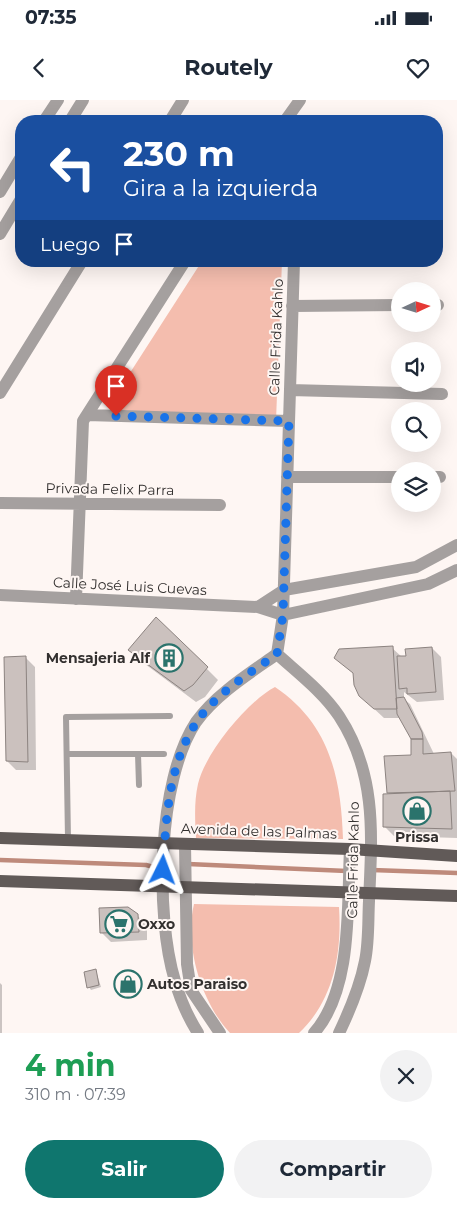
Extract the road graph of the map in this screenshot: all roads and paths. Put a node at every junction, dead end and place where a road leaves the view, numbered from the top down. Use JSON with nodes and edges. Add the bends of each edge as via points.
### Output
{"nodes":[{"id":1,"x":58,"y":100,"type":"edge"},
{"id":2,"x":83,"y":100,"type":"edge"},
{"id":3,"x":183,"y":100,"type":"edge"},
{"id":4,"x":48,"y":115,"type":"edge"},
{"id":5,"x":74,"y":115,"type":"edge"},
{"id":6,"x":174,"y":115,"type":"edge"},
{"id":7,"x":15,"y":167,"type":"edge"},
{"id":8,"x":0,"y":192,"type":"edge"},
{"id":9,"x":15,"y":209,"type":"edge"},
{"id":10,"x":0,"y":234,"type":"edge"},
{"id":11,"x":78,"y":267,"type":"edge"},
{"id":12,"x":181,"y":267,"type":"edge"},
{"id":13,"x":294,"y":267,"type":"edge"},
{"id":14,"x":391,"y":305,"type":"edge"},
{"id":15,"x":292,"y":306,"type":"junction"},
{"id":16,"x":290,"y":390,"type":"junction"},
{"id":17,"x":0,"y":393,"type":"edge"},
{"id":18,"x":442,"y":394,"type":"dead end"},
{"id":19,"x":87,"y":415,"type":"junction"},
{"id":20,"x":289,"y":421,"type":"junction"},
{"id":21,"x":287,"y":477,"type":"junction"},
{"id":22,"x":391,"y":478,"type":"edge"},
{"id":23,"x":0,"y":503,"type":"edge"},
{"id":24,"x":78,"y":503,"type":"junction"},
{"id":25,"x":220,"y":505,"type":"dead end"},
{"id":26,"x":457,"y":545,"type":"edge"},
{"id":27,"x":457,"y":570,"type":"edge"},
{"id":28,"x":284,"y":590,"type":"junction"},
{"id":29,"x":0,"y":595,"type":"edge"},
{"id":30,"x":76,"y":598,"type":"junction"},
{"id":31,"x":258,"y":606,"type":"junction"},
{"id":32,"x":283,"y":615,"type":"junction"},
{"id":33,"x":277,"y":654,"type":"junction"},
{"id":34,"x":170,"y":716,"type":"dead end"},
{"id":35,"x":67,"y":754,"type":"junction"},
{"id":36,"x":138,"y":754,"type":"junction"},
{"id":37,"x":164,"y":754,"type":"dead end"},
{"id":38,"x":139,"y":786,"type":"dead end"},
{"id":39,"x":0,"y":838,"type":"edge"},
{"id":40,"x":68,"y":839,"type":"junction"},
{"id":41,"x":164,"y":844,"type":"junction"},
{"id":42,"x":185,"y":844,"type":"junction"},
{"id":43,"x":350,"y":849,"type":"junction"},
{"id":44,"x":371,"y":851,"type":"junction"},
{"id":45,"x":457,"y":856,"type":"edge"},
{"id":46,"x":0,"y":881,"type":"edge"},
{"id":47,"x":162,"y":886,"type":"junction"},
{"id":48,"x":184,"y":886,"type":"junction"},
{"id":49,"x":348,"y":892,"type":"junction"},
{"id":50,"x":369,"y":893,"type":"junction"},
{"id":51,"x":457,"y":896,"type":"edge"},
{"id":52,"x":198,"y":1033,"type":"edge"},
{"id":53,"x":220,"y":1033,"type":"edge"},
{"id":54,"x":314,"y":1033,"type":"edge"},
{"id":55,"x":340,"y":1033,"type":"edge"}],
"edges":[{"from":1,"to":4,"type":"street"},
{"from":2,"to":5,"type":"street"},
{"from":3,"to":6,"type":"street"},
{"from":7,"to":8,"type":"street"},
{"from":9,"to":10,"type":"street"},
{"from":11,"to":17,"type":"street"},
{"from":12,"to":19,"type":"street"},
{"from":13,"to":15,"type":"street","name":"Calle Frida Kahlo"},
{"from":14,"to":15,"type":"street"},
{"from":15,"to":16,"type":"street","name":"Calle Frida Kahlo"},
{"from":16,"to":18,"type":"street"},
{"from":16,"to":20,"type":"street","name":"Calle Frida Kahlo"},
{"from":19,"to":20,"type":"street"},
{"from":19,"to":24,"type":"street","via":[[83,421]]},
{"from":20,"to":21,"type":"street","name":"Calle Frida Kahlo"},
{"from":21,"to":22,"type":"street"},
{"from":21,"to":28,"type":"street","name":"Calle Frida Kahlo"},
{"from":23,"to":24,"type":"street","name":"Privada Felix Parra"},
{"from":24,"to":25,"type":"street","name":"Privada Felix Parra"},
{"from":24,"to":30,"type":"street"},
{"from":26,"to":28,"type":"street","via":[[416,567]]},
{"from":27,"to":32,"type":"street","via":[[428,584]]},
{"from":28,"to":31,"type":"street"},
{"from":28,"to":32,"type":"street","name":"Calle Frida Kahlo"},
{"from":29,"to":30,"type":"street","name":"Calle José Luis Cuevas"},
{"from":30,"to":31,"type":"street","name":"Calle José Luis Cuevas"},
{"from":31,"to":32,"type":"street","name":"Calle José Luis Cuevas"},
{"from":32,"to":33,"type":"street","name":"Calle Frida Kahlo"},
{"from":33,"to":41,"type":"street","via":[[233,687],[197,722],[171,781]]},
{"from":33,"to":44,"type":"street","name":"Calle Frida Kahlo","via":[[324,696],[354,745],[369,792]]},
{"from":34,"to":35,"type":"lane","via":[[66,717]]},
{"from":35,"to":36,"type":"lane"},
{"from":35,"to":40,"type":"lane"},
{"from":36,"to":37,"type":"lane"},
{"from":36,"to":38,"type":"lane"},
{"from":39,"to":40,"type":"main road","name":"Avenida de las Palmas"},
{"from":40,"to":41,"type":"main road","name":"Avenida de las Palmas"},
{"from":41,"to":42,"type":"main road","name":"Avenida de las Palmas"},
{"from":41,"to":47,"type":"street"},
{"from":42,"to":43,"type":"main road","name":"Avenida de las Palmas"},
{"from":42,"to":48,"type":"street"},
{"from":43,"to":44,"type":"main road","name":"Avenida de las Palmas"},
{"from":43,"to":49,"type":"street","name":"Calle Frida Kahlo"},
{"from":44,"to":45,"type":"main road","name":"Avenida de las Palmas"},
{"from":44,"to":50,"type":"street","name":"Calle Frida Kahlo"},
{"from":46,"to":47,"type":"main road"},
{"from":47,"to":48,"type":"main road"},
{"from":47,"to":52,"type":"street","via":[[175,981]]},
{"from":48,"to":49,"type":"main road"},
{"from":48,"to":53,"type":"street","via":[[187,964],[192,990]]},
{"from":49,"to":50,"type":"main road"},
{"from":49,"to":54,"type":"street","name":"Calle Frida Kahlo","via":[[344,964],[331,1002]]},
{"from":50,"to":51,"type":"main road"},
{"from":50,"to":55,"type":"street","name":"Calle Frida Kahlo","via":[[366,960],[357,995]]}]}
